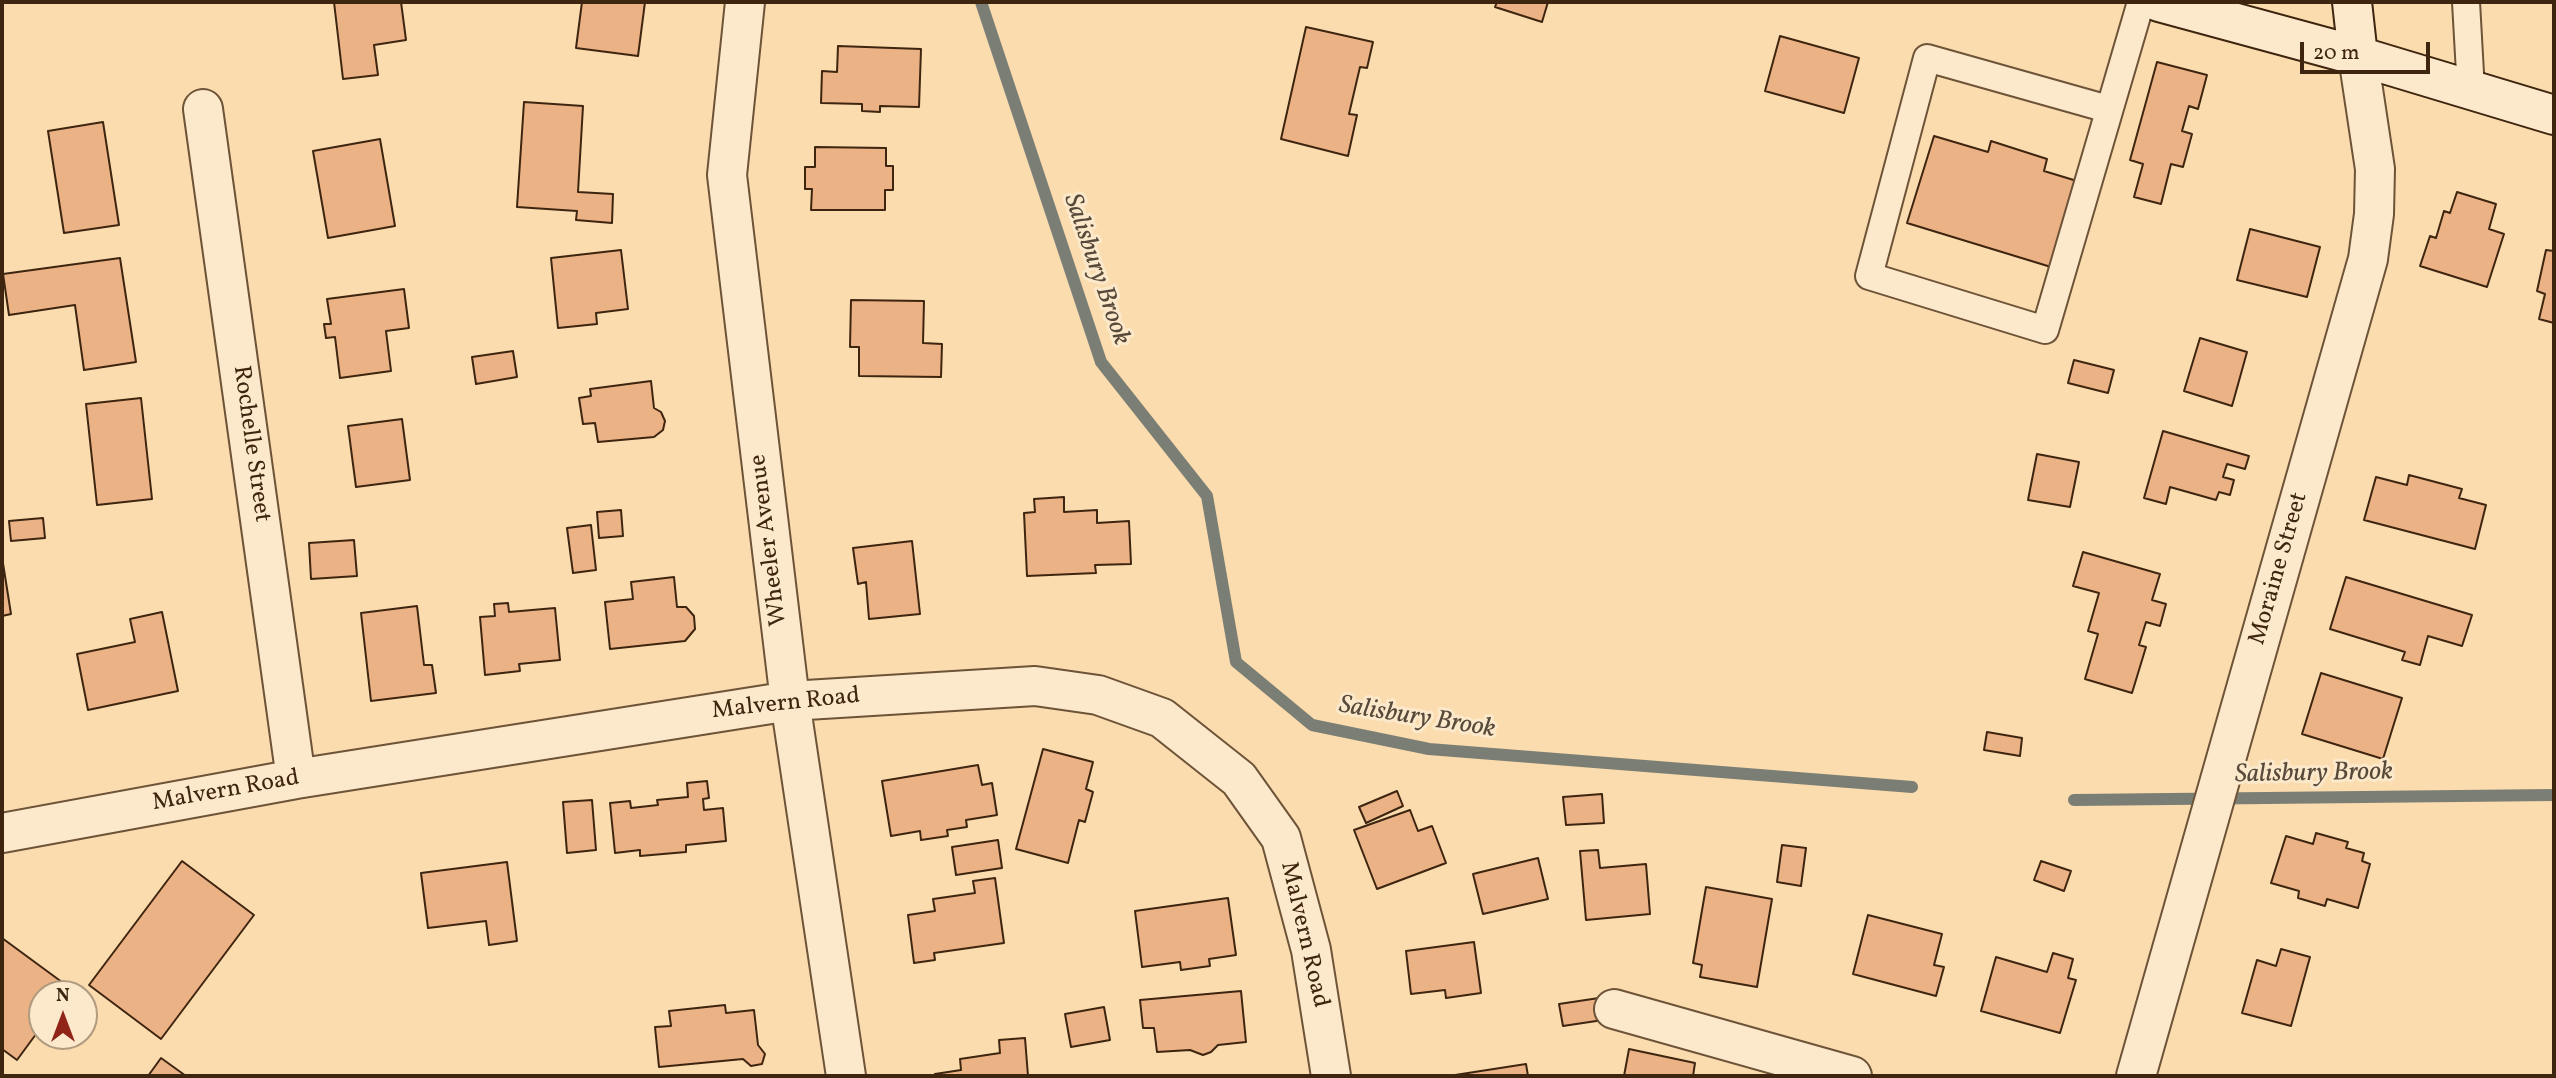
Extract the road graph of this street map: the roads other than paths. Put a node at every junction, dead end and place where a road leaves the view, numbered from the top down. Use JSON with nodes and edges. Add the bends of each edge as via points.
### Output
{"nodes":[{"id":1,"x":745,"y":2,"type":"edge"},
{"id":2,"x":2141,"y":2,"type":"edge"},
{"id":3,"x":2159,"y":2,"type":"edge"},
{"id":4,"x":2351,"y":2,"type":"edge"},
{"id":5,"x":2466,"y":2,"type":"edge"},
{"id":6,"x":2358,"y":56,"type":"junction"},
{"id":7,"x":2471,"y":90,"type":"junction"},
{"id":8,"x":203,"y":109,"type":"dead end"},
{"id":9,"x":2108,"y":109,"type":"junction"},
{"id":10,"x":2554,"y":115,"type":"edge"},
{"id":11,"x":790,"y":701,"type":"junction"},
{"id":12,"x":296,"y":779,"type":"junction"},
{"id":13,"x":2,"y":834,"type":"edge"},
{"id":14,"x":1614,"y":1009,"type":"dead end"},
{"id":15,"x":846,"y":1076,"type":"edge"},
{"id":16,"x":1331,"y":1076,"type":"edge"},
{"id":17,"x":1852,"y":1076,"type":"edge"},
{"id":18,"x":2136,"y":1076,"type":"edge"}],
"edges":[{"from":1,"to":11,"type":"street","name":"Wheeler Avenue","via":[[727,174]]},
{"from":2,"to":9,"type":"lane"},
{"from":3,"to":6,"type":"street"},
{"from":4,"to":6,"type":"street","name":"Moraine Street"},
{"from":5,"to":7,"type":"lane"},
{"from":6,"to":7,"type":"street"},
{"from":6,"to":18,"type":"street","name":"Moraine Street","via":[[2375,169],[2368,259]]},
{"from":7,"to":10,"type":"street"},
{"from":8,"to":12,"type":"street","name":"Rochelle Street"},
{"from":9,"to":9,"type":"lane","via":[[2045,330],[1869,276],[1927,58]]},
{"from":11,"to":12,"type":"street","name":"Malvern Road"},
{"from":11,"to":15,"type":"street","name":"Wheeler Avenue"},
{"from":11,"to":16,"type":"street","name":"Malvern Road","via":[[1035,686],[1098,695],[1162,718],[1239,779],[1281,838],[1311,950]]},
{"from":12,"to":13,"type":"street","name":"Malvern Road"},
{"from":14,"to":17,"type":"street"}]}
